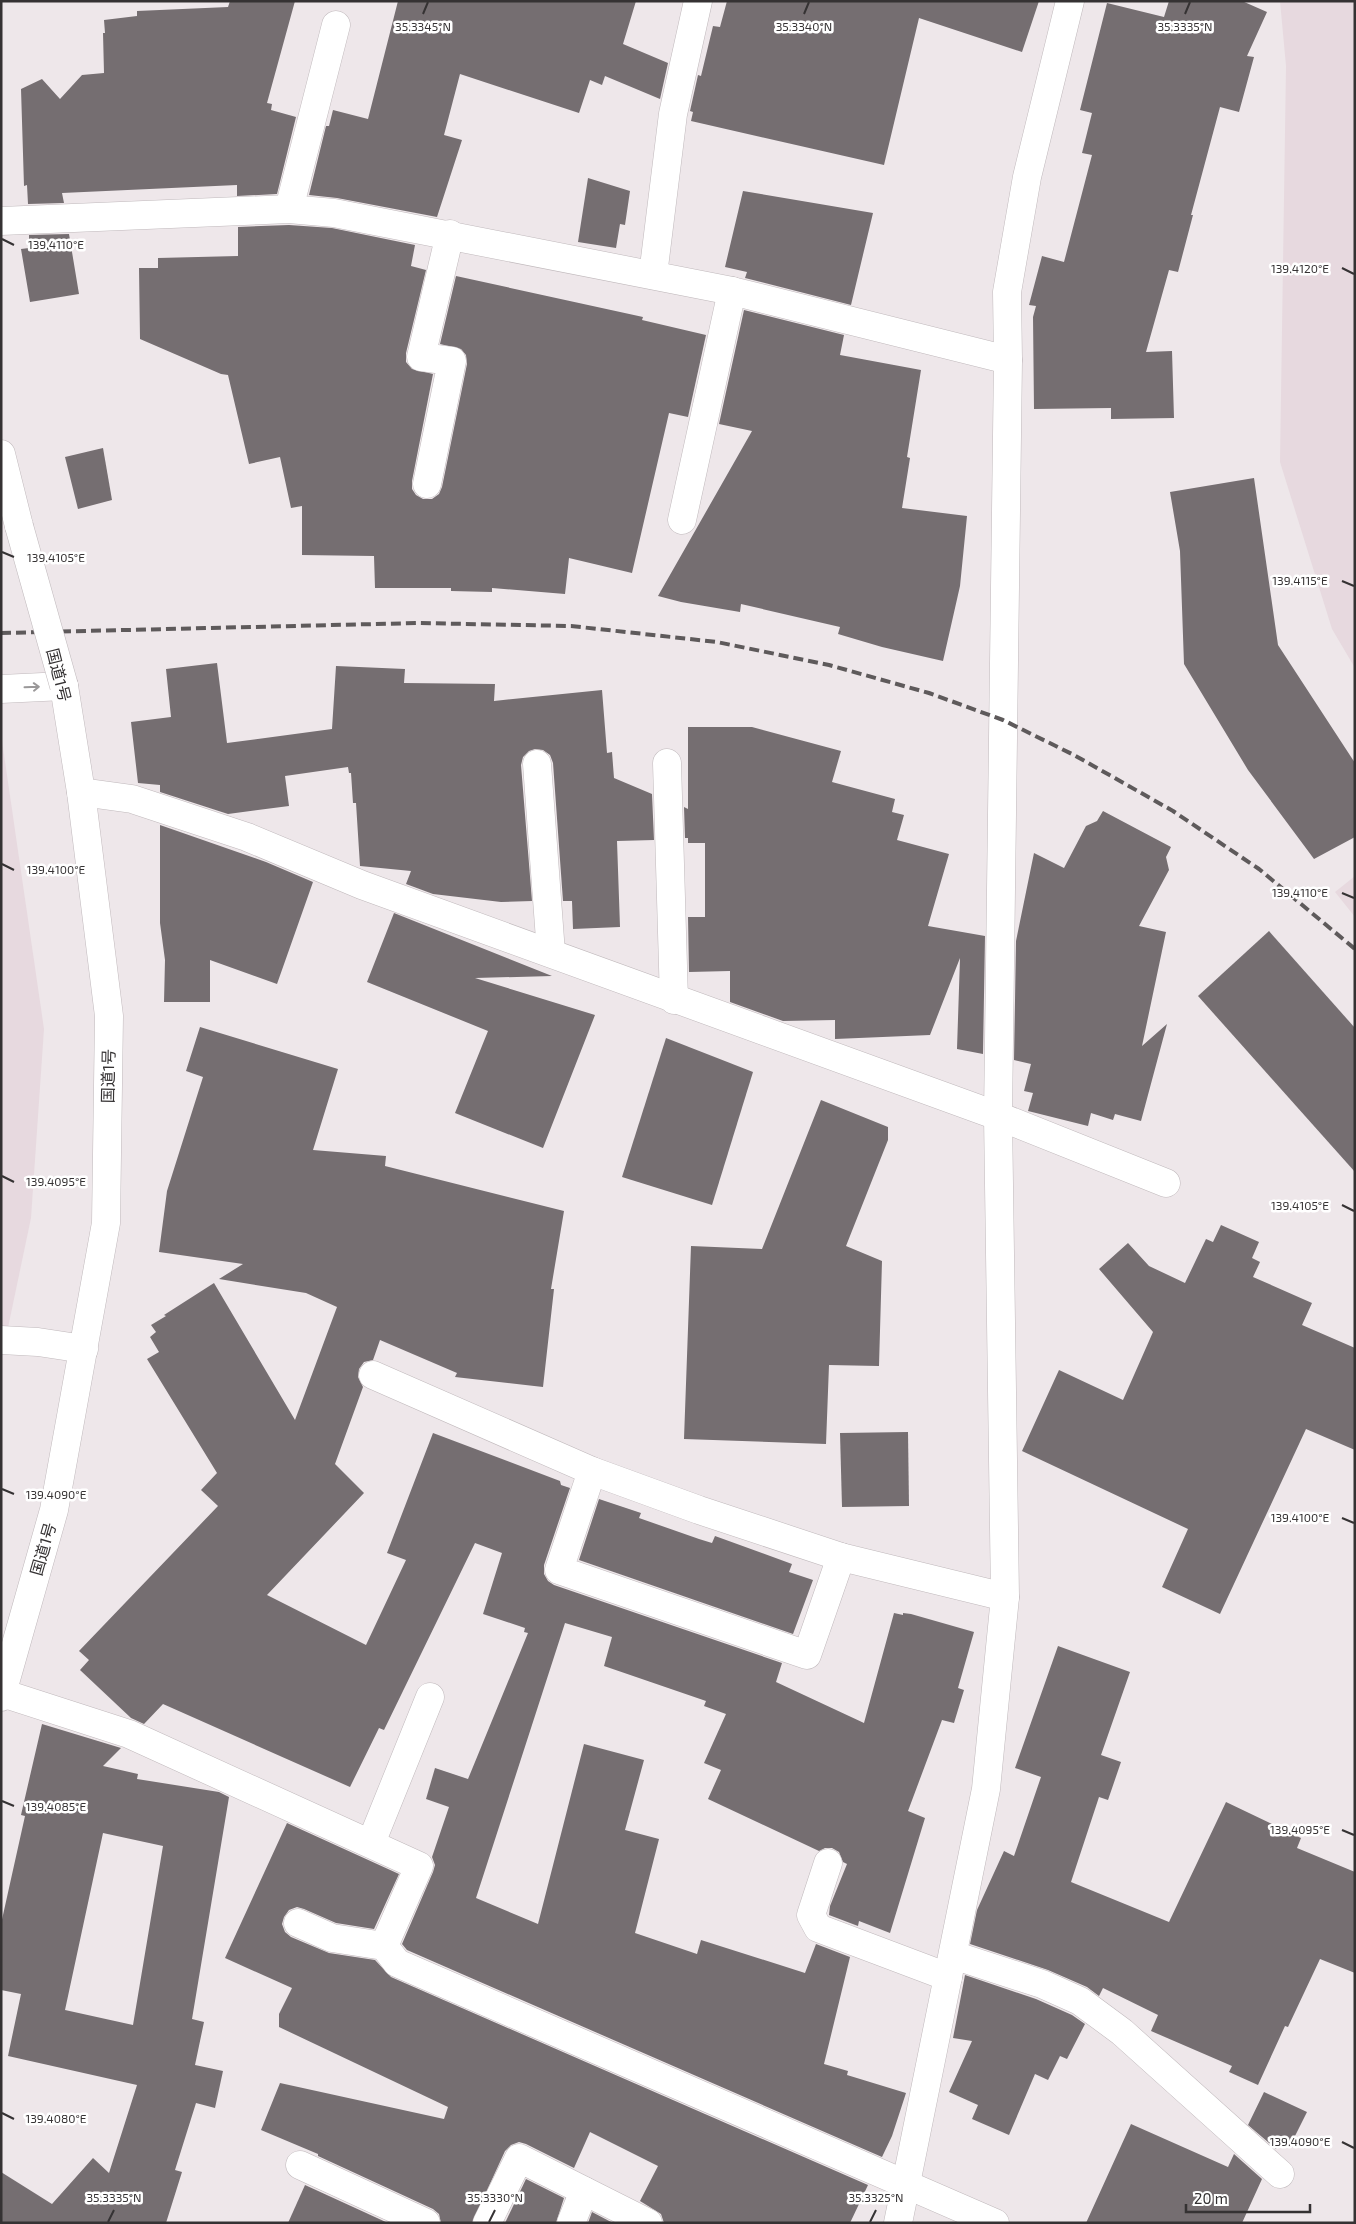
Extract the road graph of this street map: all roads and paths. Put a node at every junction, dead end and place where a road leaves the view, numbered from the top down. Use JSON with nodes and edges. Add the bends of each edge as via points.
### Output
{"nodes":[{"id":1,"x":698,"y":1,"type":"edge"},
{"id":2,"x":1070,"y":1,"type":"edge"},
{"id":3,"x":336,"y":25,"type":"dead end"},
{"id":4,"x":289,"y":210,"type":"junction"},
{"id":5,"x":1,"y":221,"type":"edge"},
{"id":6,"x":450,"y":234,"type":"junction"},
{"id":7,"x":653,"y":274,"type":"junction"},
{"id":8,"x":732,"y":291,"type":"junction"},
{"id":9,"x":1008,"y":360,"type":"junction"},
{"id":10,"x":3,"y":465,"type":"edge"},
{"id":11,"x":427,"y":484,"type":"dead end"},
{"id":12,"x":682,"y":520,"type":"dead end"},
{"id":13,"x":64,"y":686,"type":"junction"},
{"id":14,"x":1,"y":689,"type":"edge"},
{"id":15,"x":667,"y":763,"type":"dead end"},
{"id":16,"x":537,"y":764,"type":"dead end"},
{"id":17,"x":81,"y":792,"type":"junction"},
{"id":18,"x":552,"y":953,"type":"junction"},
{"id":19,"x":674,"y":1000,"type":"junction"},
{"id":20,"x":998,"y":1116,"type":"junction"},
{"id":21,"x":1166,"y":1183,"type":"dead end"},
{"id":22,"x":1,"y":1340,"type":"edge"},
{"id":23,"x":84,"y":1349,"type":"junction"},
{"id":24,"x":373,"y":1375,"type":"dead end"},
{"id":25,"x":592,"y":1471,"type":"junction"},
{"id":26,"x":841,"y":1557,"type":"junction"},
{"id":27,"x":1005,"y":1597,"type":"junction"},
{"id":28,"x":2,"y":1695,"type":"edge"},
{"id":29,"x":430,"y":1697,"type":"dead end"},
{"id":30,"x":371,"y":1843,"type":"junction"},
{"id":31,"x":828,"y":1863,"type":"dead end"},
{"id":32,"x":298,"y":1923,"type":"dead end"},
{"id":33,"x":384,"y":1946,"type":"junction"},
{"id":34,"x":950,"y":1966,"type":"junction"},
{"id":35,"x":300,"y":2165,"type":"dead end"},
{"id":36,"x":1280,"y":2174,"type":"dead end"},
{"id":37,"x":906,"y":2183,"type":"junction"},
{"id":38,"x":584,"y":2191,"type":"junction"},
{"id":39,"x":426,"y":2223,"type":"edge"},
{"id":40,"x":487,"y":2223,"type":"edge"},
{"id":41,"x":571,"y":2223,"type":"edge"},
{"id":42,"x":648,"y":2223,"type":"edge"},
{"id":43,"x":898,"y":2223,"type":"edge"},
{"id":44,"x":995,"y":2223,"type":"edge"}],
"edges":[{"from":1,"to":7,"type":"main road","via":[[673,114]]},
{"from":2,"to":9,"type":"main road","via":[[1027,177],[1008,292]]},
{"from":3,"to":4,"type":"main road"},
{"from":4,"to":5,"type":"main road"},
{"from":4,"to":6,"type":"main road","via":[[334,213]]},
{"from":6,"to":7,"type":"main road"},
{"from":6,"to":11,"type":"main road","via":[[421,357],[452,361]]},
{"from":7,"to":8,"type":"main road"},
{"from":8,"to":9,"type":"main road"},
{"from":8,"to":12,"type":"main road"},
{"from":9,"to":20,"type":"main road"},
{"from":10,"to":13,"type":"main road","name":"国道1号","bridge":true},
{"from":14,"to":13,"type":"main road","one_way":true},
{"from":13,"to":17,"type":"main road","name":"国道1号"},
{"from":15,"to":19,"type":"main road"},
{"from":16,"to":18,"type":"main road"},
{"from":17,"to":18,"type":"main road","via":[[132,799],[247,837],[362,885]]},
{"from":17,"to":23,"type":"main road","name":"国道1号","via":[[109,1016],[106,1223]]},
{"from":18,"to":19,"type":"main road"},
{"from":19,"to":20,"type":"main road"},
{"from":20,"to":21,"type":"main road"},
{"from":20,"to":27,"type":"main road"},
{"from":22,"to":23,"type":"main road"},
{"from":23,"to":28,"type":"main road","name":"国道1号","via":[[54,1510]]},
{"from":24,"to":25,"type":"main road"},
{"from":25,"to":26,"type":"main road"},
{"from":25,"to":26,"type":"main road","via":[[559,1570],[807,1655]]},
{"from":26,"to":27,"type":"main road"},
{"from":27,"to":34,"type":"main road","via":[[986,1789]]},
{"from":28,"to":30,"type":"main road","via":[[129,1734]]},
{"from":29,"to":30,"type":"main road"},
{"from":30,"to":33,"type":"main road","via":[[419,1866]]},
{"from":31,"to":34,"type":"main road","via":[[811,1915],[818,1928]]},
{"from":32,"to":33,"type":"main road","via":[[332,1938]]},
{"from":33,"to":37,"type":"main road","via":[[397,1963]]},
{"from":34,"to":36,"type":"main road","via":[[1042,1984],[1080,2001],[1122,2032]]},
{"from":34,"to":37,"type":"main road"},
{"from":35,"to":39,"type":"main road"},
{"from":37,"to":43,"type":"main road"},
{"from":37,"to":44,"type":"main road"},
{"from":38,"to":40,"type":"main road","via":[[519,2158]]},
{"from":38,"to":41,"type":"main road"},
{"from":38,"to":42,"type":"main road"}]}
